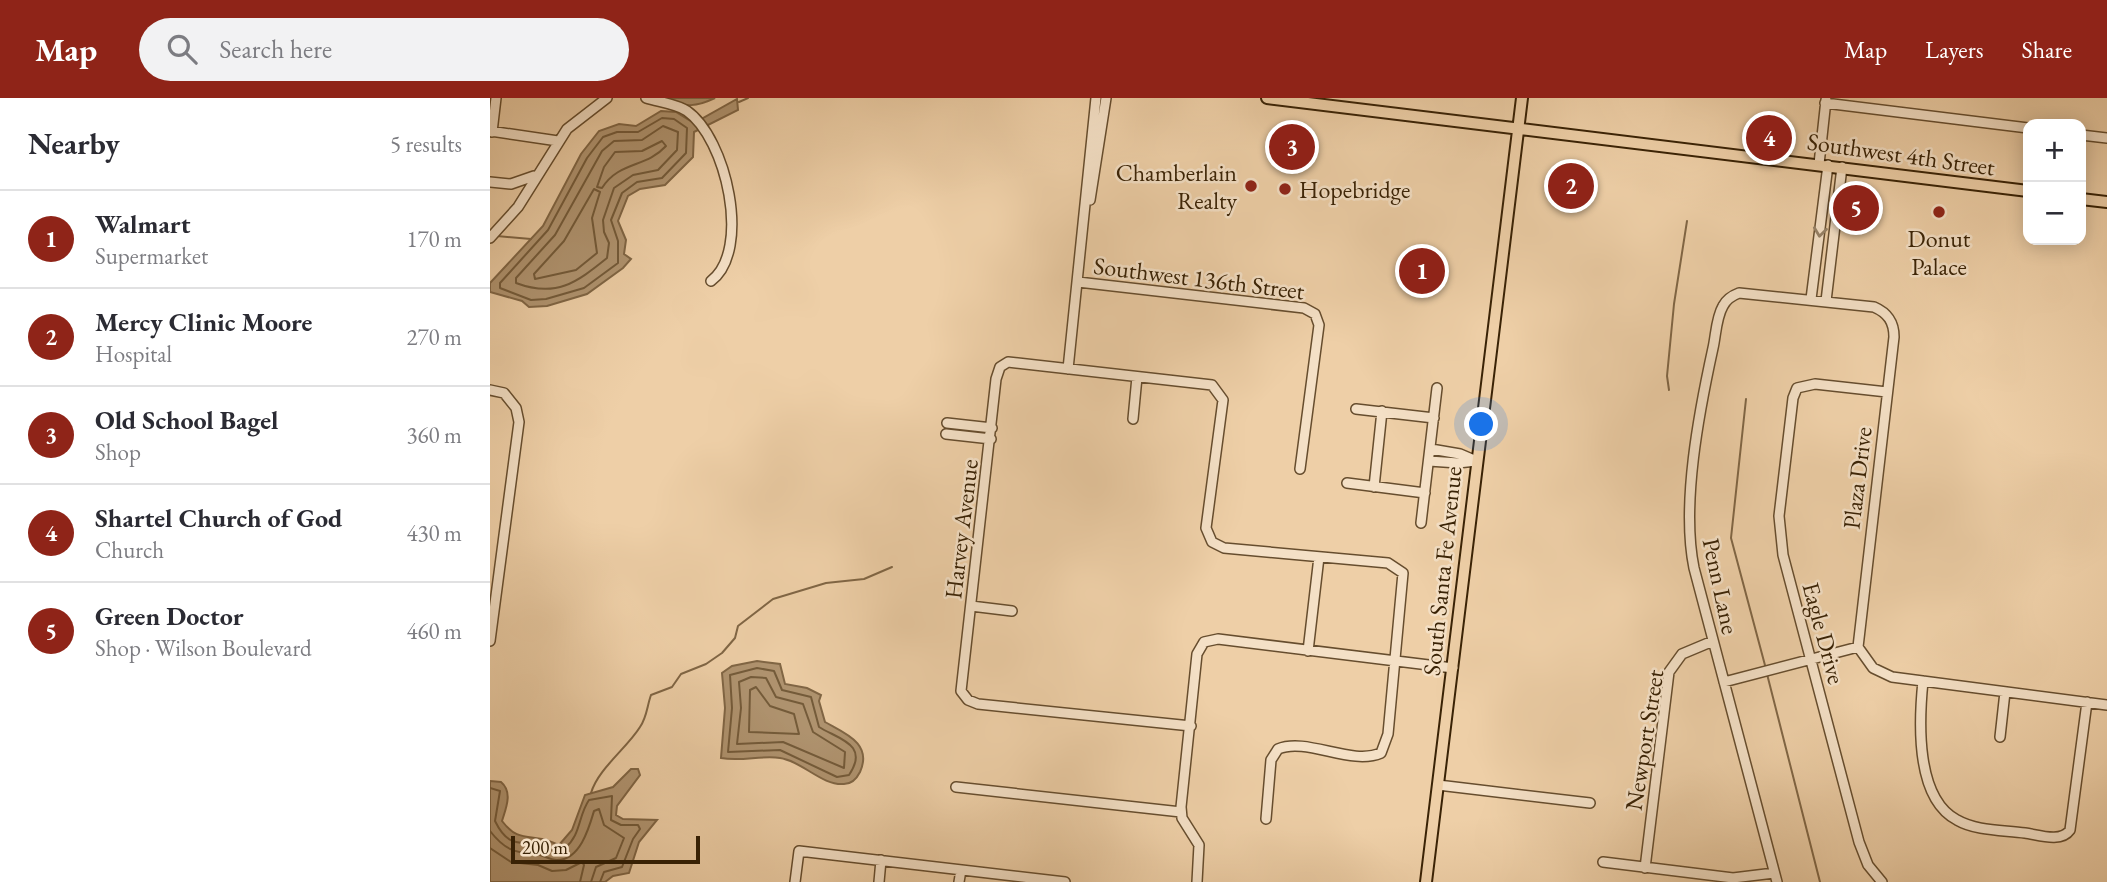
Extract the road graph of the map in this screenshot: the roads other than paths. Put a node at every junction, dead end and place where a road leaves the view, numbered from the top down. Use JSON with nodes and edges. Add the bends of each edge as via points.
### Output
{"nodes":[{"id":1,"x":496,"y":98,"type":"edge"},
{"id":2,"x":607,"y":98,"type":"edge"},
{"id":3,"x":646,"y":98,"type":"edge"},
{"id":4,"x":1096,"y":98,"type":"edge"},
{"id":5,"x":1105,"y":98,"type":"edge"},
{"id":6,"x":1267,"y":98,"type":"edge"},
{"id":7,"x":1522,"y":98,"type":"edge"},
{"id":8,"x":1826,"y":100,"type":"edge"},
{"id":9,"x":1519,"y":127,"type":"junction"},
{"id":10,"x":2023,"y":127,"type":"edge"},
{"id":11,"x":491,"y":131,"type":"edge"},
{"id":12,"x":2086,"y":136,"type":"edge"},
{"id":13,"x":2107,"y":138,"type":"edge"},
{"id":14,"x":558,"y":141,"type":"junction"},
{"id":15,"x":1824,"y":164,"type":"junction"},
{"id":16,"x":1842,"y":167,"type":"junction"},
{"id":17,"x":534,"y":176,"type":"junction"},
{"id":18,"x":490,"y":182,"type":"edge"},
{"id":19,"x":2023,"y":190,"type":"edge"},
{"id":20,"x":2086,"y":199,"type":"edge"},
{"id":21,"x":2107,"y":202,"type":"edge"},
{"id":22,"x":1084,"y":236,"type":"junction"},
{"id":23,"x":490,"y":237,"type":"edge"},
{"id":24,"x":711,"y":281,"type":"dead end"},
{"id":25,"x":1078,"y":282,"type":"junction"},
{"id":26,"x":1811,"y":299,"type":"junction"},
{"id":27,"x":1826,"y":301,"type":"junction"},
{"id":28,"x":1068,"y":369,"type":"junction"},
{"id":29,"x":1137,"y":377,"type":"junction"},
{"id":30,"x":1437,"y":388,"type":"dead end"},
{"id":31,"x":490,"y":390,"type":"edge"},
{"id":32,"x":1887,"y":392,"type":"junction"},
{"id":33,"x":1356,"y":409,"type":"dead end"},
{"id":34,"x":1382,"y":411,"type":"junction"},
{"id":35,"x":1434,"y":418,"type":"junction"},
{"id":36,"x":1132,"y":419,"type":"dead end"},
{"id":37,"x":947,"y":428,"type":"dead end"},
{"id":38,"x":992,"y":428,"type":"junction"},
{"id":39,"x":961,"y":430,"type":"junction"},
{"id":40,"x":991,"y":439,"type":"junction"},
{"id":41,"x":1431,"y":449,"type":"junction"},
{"id":42,"x":1429,"y":461,"type":"junction"},
{"id":43,"x":1476,"y":461,"type":"junction"},
{"id":44,"x":1300,"y":469,"type":"dead end"},
{"id":45,"x":1347,"y":483,"type":"dead end"},
{"id":46,"x":1374,"y":486,"type":"junction"},
{"id":47,"x":1425,"y":493,"type":"junction"},
{"id":48,"x":1422,"y":523,"type":"dead end"},
{"id":49,"x":1320,"y":557,"type":"junction"},
{"id":50,"x":971,"y":606,"type":"junction"},
{"id":51,"x":1012,"y":611,"type":"dead end"},
{"id":52,"x":490,"y":641,"type":"edge"},
{"id":53,"x":1713,"y":641,"type":"junction"},
{"id":54,"x":1858,"y":647,"type":"junction"},
{"id":55,"x":1308,"y":651,"type":"junction"},
{"id":56,"x":1810,"y":659,"type":"junction"},
{"id":57,"x":1395,"y":662,"type":"junction"},
{"id":58,"x":1452,"y":668,"type":"junction"},
{"id":59,"x":1923,"y":681,"type":"junction"},
{"id":60,"x":1724,"y":682,"type":"junction"},
{"id":61,"x":2004,"y":692,"type":"junction"},
{"id":62,"x":2087,"y":702,"type":"junction"},
{"id":63,"x":2107,"y":705,"type":"edge"},
{"id":64,"x":1191,"y":726,"type":"junction"},
{"id":65,"x":2000,"y":737,"type":"dead end"},
{"id":66,"x":1438,"y":785,"type":"junction"},
{"id":67,"x":956,"y":787,"type":"dead end"},
{"id":68,"x":1590,"y":803,"type":"dead end"},
{"id":69,"x":1181,"y":812,"type":"junction"},
{"id":70,"x":1266,"y":819,"type":"dead end"},
{"id":71,"x":881,"y":860,"type":"junction"},
{"id":72,"x":1603,"y":862,"type":"dead end"},
{"id":73,"x":1645,"y":867,"type":"junction"},
{"id":74,"x":961,"y":870,"type":"junction"},
{"id":75,"x":1775,"y":877,"type":"edge"},
{"id":76,"x":1039,"y":880,"type":"edge"},
{"id":77,"x":795,"y":882,"type":"edge"},
{"id":78,"x":879,"y":882,"type":"edge"},
{"id":79,"x":959,"y":882,"type":"edge"},
{"id":80,"x":1065,"y":882,"type":"edge"},
{"id":81,"x":1197,"y":882,"type":"edge"},
{"id":82,"x":1426,"y":882,"type":"edge"},
{"id":83,"x":1882,"y":882,"type":"edge"}],
"edges":[{"from":1,"to":11,"type":"street"},
{"from":2,"to":14,"type":"street"},
{"from":3,"to":24,"type":"street","via":[[683,109],[697,120],[727,176],[732,213],[726,262]]},
{"from":4,"to":22,"type":"street"},
{"from":5,"to":22,"type":"street"},
{"from":6,"to":9,"type":"main road","name":"Southwest 4th Street"},
{"from":7,"to":9,"type":"main road","name":"South Santa Fe Avenue"},
{"from":8,"to":10,"type":"street"},
{"from":8,"to":15,"type":"street"},
{"from":9,"to":15,"type":"main road","name":"Southwest 4th Street"},
{"from":9,"to":43,"type":"main road","name":"South Santa Fe Avenue"},
{"from":11,"to":14,"type":"street"},
{"from":12,"to":13,"type":"street"},
{"from":14,"to":17,"type":"street"},
{"from":15,"to":16,"type":"main road","name":"Southwest 4th Street"},
{"from":15,"to":26,"type":"street","one_way":true},
{"from":16,"to":19,"type":"main road","name":"Southwest 4th Street"},
{"from":16,"to":27,"type":"street"},
{"from":17,"to":18,"type":"street","via":[[511,184]]},
{"from":17,"to":23,"type":"street","via":[[518,207]]},
{"from":20,"to":21,"type":"main road"},
{"from":22,"to":25,"type":"street"},
{"from":25,"to":28,"type":"street"},
{"from":25,"to":44,"type":"street","name":"Southwest 136th Street","via":[[1304,308],[1315,314],[1319,325]]},
{"from":26,"to":27,"type":"street"},
{"from":26,"to":53,"type":"street","name":"Penn Lane","via":[[1751,292],[1731,296],[1720,313],[1704,387],[1689,519],[1692,559]]},
{"from":27,"to":32,"type":"street","name":"Plaza Drive","via":[[1874,307],[1887,315],[1894,330]]},
{"from":28,"to":29,"type":"street"},
{"from":28,"to":38,"type":"street","name":"Harvey Avenue","via":[[1012,361],[1003,365],[996,379]]},
{"from":29,"to":36,"type":"street"},
{"from":29,"to":49,"type":"street","via":[[1205,384],[1219,392],[1223,406],[1206,528],[1212,542],[1224,548]]},
{"from":30,"to":35,"type":"street"},
{"from":31,"to":52,"type":"street","via":[[504,393],[516,408],[519,422]]},
{"from":32,"to":54,"type":"street","name":"Plaza Drive"},
{"from":32,"to":56,"type":"street","name":"Eagle Drive","via":[[1815,384],[1800,386],[1793,398],[1779,532]]},
{"from":33,"to":34,"type":"street"},
{"from":34,"to":35,"type":"street"},
{"from":34,"to":46,"type":"street"},
{"from":35,"to":41,"type":"street"},
{"from":37,"to":39,"type":"street"},
{"from":38,"to":39,"type":"street"},
{"from":38,"to":40,"type":"street","name":"Harvey Avenue"},
{"from":39,"to":40,"type":"street"},
{"from":40,"to":50,"type":"street","name":"Harvey Avenue"},
{"from":41,"to":42,"type":"street"},
{"from":41,"to":43,"type":"street"},
{"from":42,"to":43,"type":"street"},
{"from":42,"to":47,"type":"street"},
{"from":43,"to":58,"type":"main road","name":"South Santa Fe Avenue"},
{"from":45,"to":46,"type":"street"},
{"from":46,"to":47,"type":"street"},
{"from":47,"to":48,"type":"street"},
{"from":49,"to":55,"type":"street"},
{"from":49,"to":57,"type":"street","via":[[1388,563],[1401,570],[1405,584]]},
{"from":50,"to":51,"type":"street"},
{"from":50,"to":64,"type":"street","name":"Harvey Avenue","via":[[960,681],[965,697],[978,704]]},
{"from":53,"to":60,"type":"street","name":"Penn Lane"},
{"from":53,"to":73,"type":"street","name":"Newport Street","via":[[1682,654],[1670,672]]},
{"from":54,"to":56,"type":"street"},
{"from":54,"to":59,"type":"street","via":[[1878,671]]},
{"from":55,"to":57,"type":"street"},
{"from":55,"to":64,"type":"street","via":[[1218,639],[1204,642],[1197,654]]},
{"from":56,"to":60,"type":"street"},
{"from":56,"to":83,"type":"street","name":"Eagle Drive","via":[[1859,842],[1868,865]]},
{"from":57,"to":58,"type":"street"},
{"from":57,"to":70,"type":"street","via":[[1388,734],[1381,753],[1367,757],[1291,746],[1278,749],[1271,760]]},
{"from":58,"to":66,"type":"main road","name":"South Santa Fe Avenue"},
{"from":59,"to":61,"type":"street"},
{"from":59,"to":62,"type":"street","via":[[1921,743],[1942,809],[1971,826],[2029,834],[2060,837],[2070,830]]},
{"from":60,"to":75,"type":"street","name":"Penn Lane"},
{"from":61,"to":62,"type":"street"},
{"from":61,"to":65,"type":"street"},
{"from":62,"to":63,"type":"street"},
{"from":64,"to":69,"type":"street"},
{"from":66,"to":68,"type":"street"},
{"from":66,"to":82,"type":"main road","name":"South Santa Fe Avenue"},
{"from":67,"to":69,"type":"street"},
{"from":69,"to":81,"type":"street","via":[[1199,845]]},
{"from":71,"to":74,"type":"street"},
{"from":71,"to":77,"type":"street","via":[[799,851]]},
{"from":71,"to":78,"type":"street"},
{"from":72,"to":73,"type":"street"},
{"from":73,"to":75,"type":"street","via":[[1733,878]]},
{"from":74,"to":76,"type":"street"},
{"from":74,"to":79,"type":"street"},
{"from":76,"to":80,"type":"street"}]}
